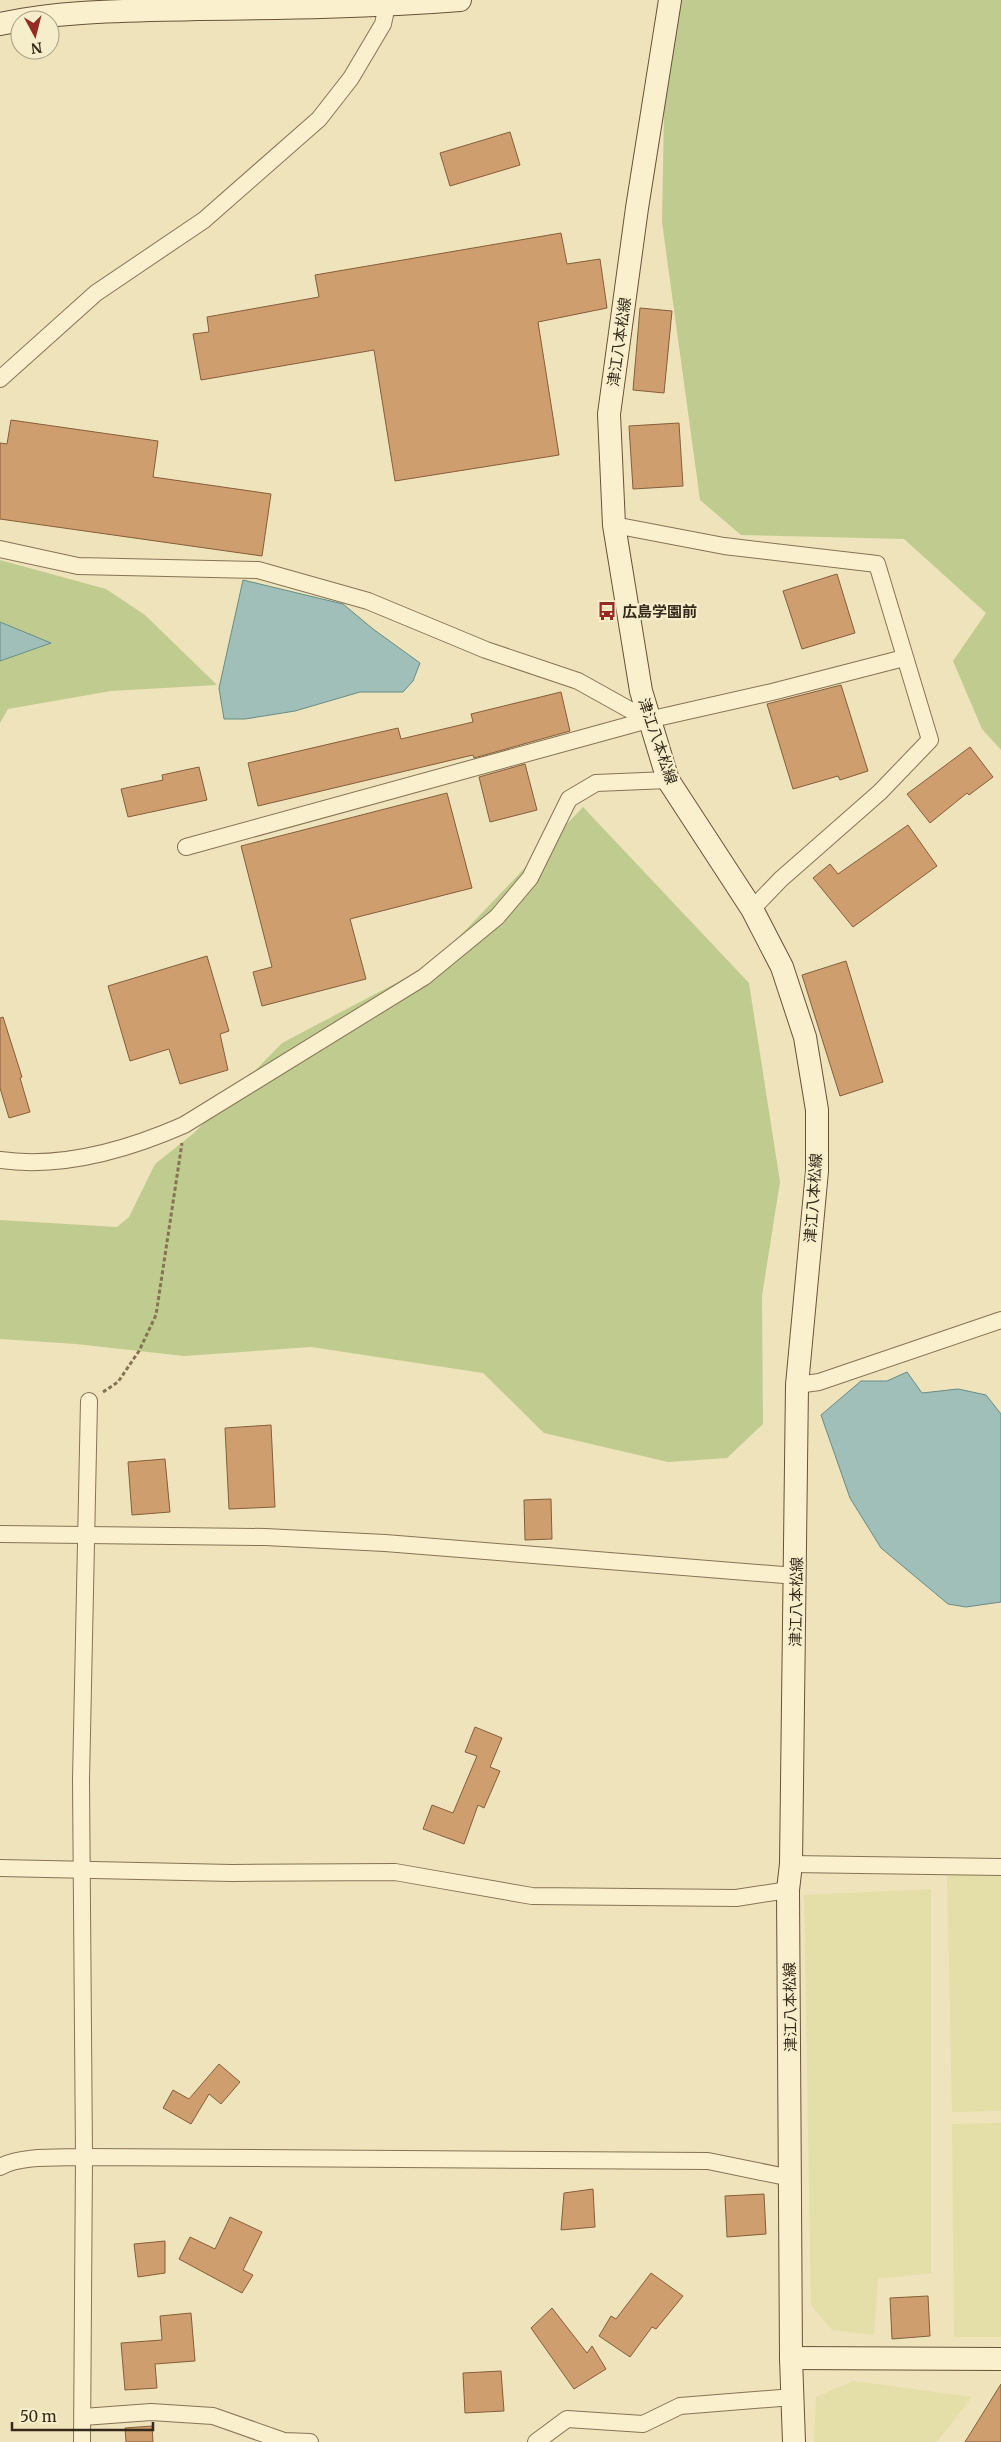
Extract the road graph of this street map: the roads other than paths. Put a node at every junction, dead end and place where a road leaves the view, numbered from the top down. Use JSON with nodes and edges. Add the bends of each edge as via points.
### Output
{"nodes":[{"id":1,"x":460,"y":0,"type":"edge"},
{"id":2,"x":670,"y":0,"type":"edge"},
{"id":3,"x":387,"y":6,"type":"junction"},
{"id":4,"x":0,"y":24,"type":"edge"},
{"id":5,"x":0,"y":379,"type":"edge"},
{"id":6,"x":614,"y":525,"type":"junction"},
{"id":7,"x":0,"y":549,"type":"edge"},
{"id":8,"x":904,"y":658,"type":"junction"},
{"id":9,"x":648,"y":720,"type":"junction"},
{"id":10,"x":668,"y":780,"type":"junction"},
{"id":11,"x":186,"y":847,"type":"dead end"},
{"id":12,"x":752,"y":909,"type":"junction"},
{"id":13,"x":0,"y":1160,"type":"edge"},
{"id":14,"x":1001,"y":1320,"type":"edge"},
{"id":15,"x":797,"y":1385,"type":"junction"},
{"id":16,"x":89,"y":1401,"type":"road end"},
{"id":17,"x":0,"y":1534,"type":"edge"},
{"id":18,"x":86,"y":1534,"type":"junction"},
{"id":19,"x":796,"y":1576,"type":"junction"},
{"id":20,"x":791,"y":1864,"type":"junction"},
{"id":21,"x":1001,"y":1867,"type":"edge"},
{"id":22,"x":0,"y":1868,"type":"edge"},
{"id":23,"x":83,"y":1869,"type":"junction"},
{"id":24,"x":788,"y":1890,"type":"junction"},
{"id":25,"x":84,"y":2157,"type":"junction"},
{"id":26,"x":0,"y":2168,"type":"edge"},
{"id":27,"x":791,"y":2178,"type":"junction"},
{"id":28,"x":790,"y":2358,"type":"junction"},
{"id":29,"x":1001,"y":2359,"type":"edge"},
{"id":30,"x":793,"y":2397,"type":"junction"},
{"id":31,"x":83,"y":2418,"type":"junction"},
{"id":32,"x":82,"y":2442,"type":"edge"},
{"id":33,"x":310,"y":2442,"type":"edge"},
{"id":34,"x":536,"y":2442,"type":"edge"},
{"id":35,"x":794,"y":2442,"type":"edge"}],
"edges":[{"from":1,"to":3,"type":"main road"},
{"from":2,"to":6,"type":"main road","name":"津江八本松線","via":[[609,414]]},
{"from":3,"to":4,"type":"main road","via":[[121,11],[25,18]]},
{"from":3,"to":5,"type":"street","via":[[384,24],[351,78],[319,119],[204,220],[96,293]]},
{"from":6,"to":8,"type":"street","via":[[724,546],[877,564]]},
{"from":6,"to":9,"type":"main road","name":"津江八本松線"},
{"from":7,"to":9,"type":"street","via":[[78,566],[258,570],[368,601],[486,650],[578,680]]},
{"from":8,"to":9,"type":"street"},
{"from":8,"to":12,"type":"street","via":[[930,740],[880,792],[781,879]]},
{"from":9,"to":10,"type":"main road","name":"津江八本松線"},
{"from":9,"to":11,"type":"street"},
{"from":10,"to":12,"type":"main road","name":"津江八本松線"},
{"from":10,"to":13,"type":"street","via":[[596,783],[569,799],[530,878],[497,917],[424,978],[184,1125],[147,1141],[68,1161]]},
{"from":12,"to":15,"type":"main road","name":"津江八本松線","via":[[782,968],[802,1028],[818,1110],[817,1171]]},
{"from":14,"to":15,"type":"street","via":[[819,1382]]},
{"from":15,"to":19,"type":"main road","name":"津江八本松線"},
{"from":16,"to":18,"type":"street"},
{"from":17,"to":18,"type":"street"},
{"from":18,"to":19,"type":"street","via":[[385,1543]]},
{"from":18,"to":23,"type":"street","via":[[80,1780]]},
{"from":19,"to":20,"type":"main road","name":"津江八本松線"},
{"from":20,"to":21,"type":"street"},
{"from":20,"to":24,"type":"main road","name":"津江八本松線"},
{"from":22,"to":23,"type":"street"},
{"from":23,"to":24,"type":"street","via":[[232,1873],[395,1872],[532,1896],[736,1898]]},
{"from":23,"to":25,"type":"street"},
{"from":24,"to":27,"type":"main road","name":"津江八本松線"},
{"from":25,"to":26,"type":"street","via":[[35,2159]]},
{"from":25,"to":27,"type":"street","via":[[708,2161]]},
{"from":25,"to":31,"type":"street"},
{"from":27,"to":28,"type":"main road","name":"津江八本松線"},
{"from":28,"to":29,"type":"main road"},
{"from":28,"to":30,"type":"main road","name":"津江八本松線"},
{"from":30,"to":34,"type":"street","via":[[680,2406],[643,2424],[566,2419]]},
{"from":30,"to":35,"type":"main road","name":"津江八本松線"},
{"from":31,"to":32,"type":"street"},
{"from":31,"to":33,"type":"street","via":[[151,2412],[213,2416],[284,2441]]}]}
